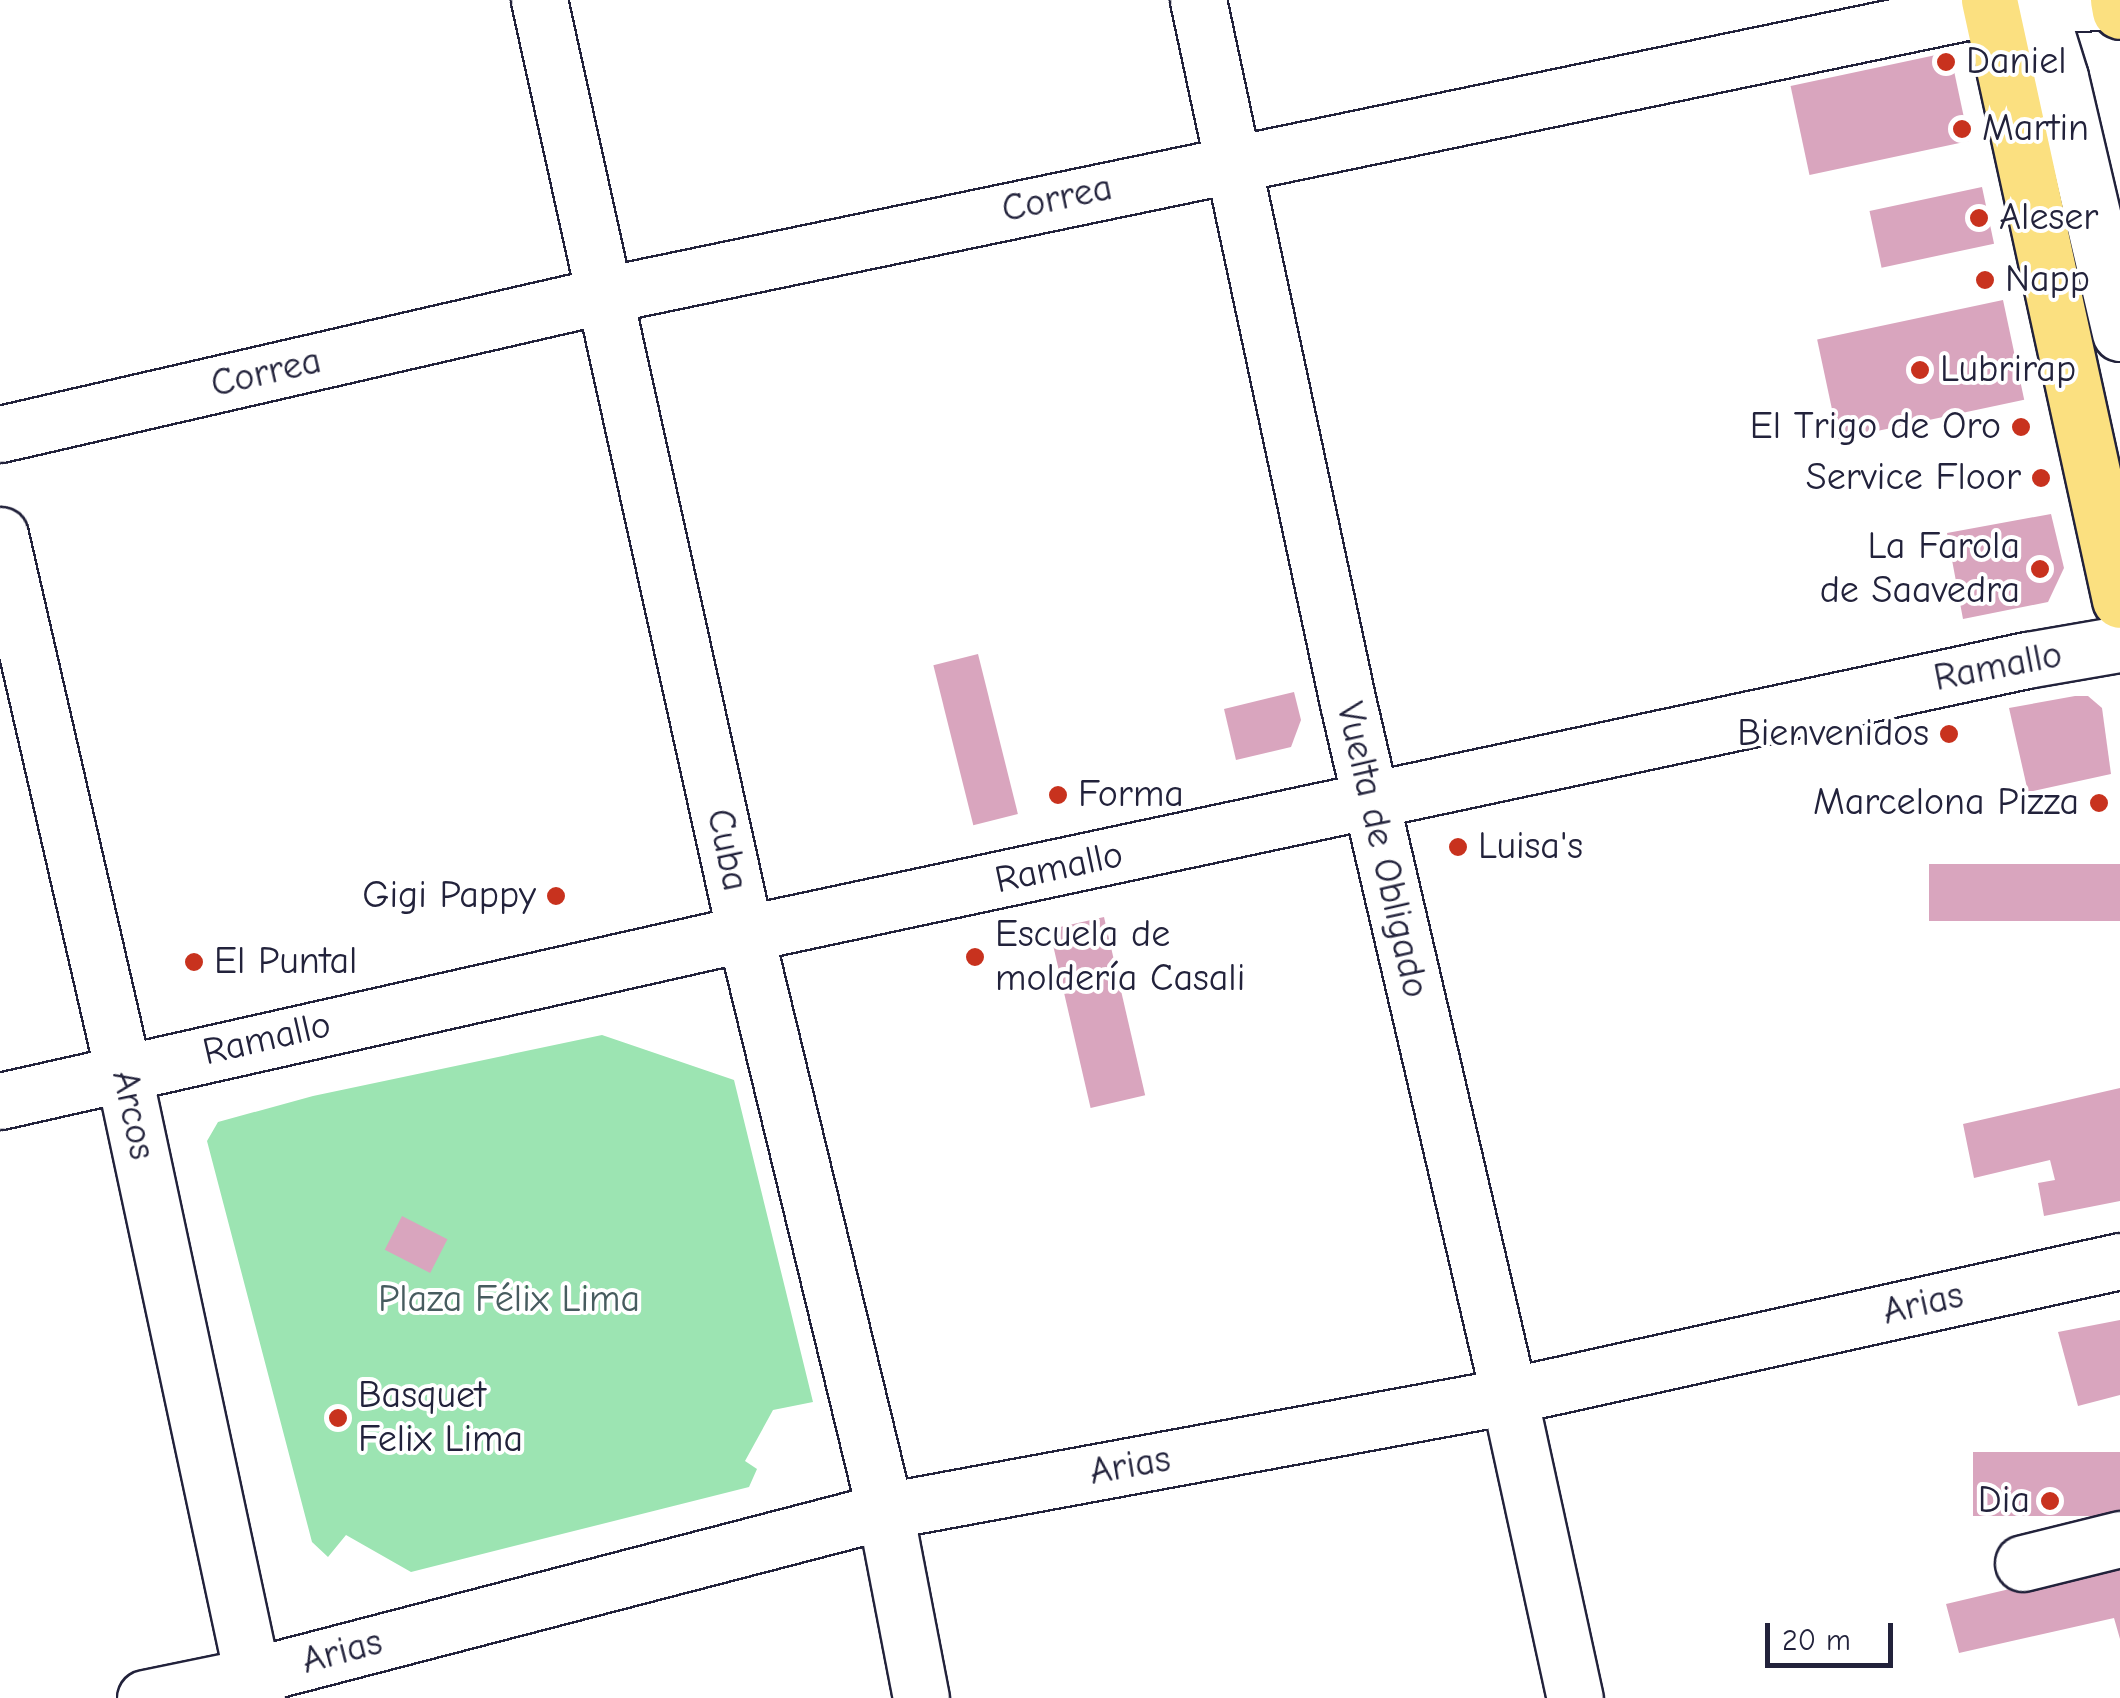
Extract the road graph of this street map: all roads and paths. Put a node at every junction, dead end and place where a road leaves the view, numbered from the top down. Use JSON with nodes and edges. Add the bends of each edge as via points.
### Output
{"nodes":[{"id":1,"x":539,"y":0,"type":"edge"},
{"id":2,"x":1198,"y":0,"type":"edge"},
{"id":3,"x":2067,"y":3,"type":"edge"},
{"id":4,"x":1234,"y":164,"type":"junction"},
{"id":5,"x":2120,"y":176,"type":"edge"},
{"id":6,"x":604,"y":295,"type":"junction"},
{"id":7,"x":2120,"y":333,"type":"edge"},
{"id":8,"x":0,"y":434,"type":"edge"},
{"id":9,"x":0,"y":535,"type":"edge"},
{"id":10,"x":2120,"y":600,"type":"edge"},
{"id":11,"x":2120,"y":644,"type":"edge"},
{"id":12,"x":1370,"y":803,"type":"junction"},
{"id":13,"x":745,"y":934,"type":"junction"},
{"id":14,"x":124,"y":1071,"type":"junction"},
{"id":15,"x":0,"y":1100,"type":"edge"},
{"id":16,"x":2120,"y":1260,"type":"edge"},
{"id":17,"x":1510,"y":1396,"type":"junction"},
{"id":18,"x":885,"y":1512,"type":"junction"},
{"id":19,"x":2120,"y":1539,"type":"edge"},
{"id":20,"x":2022,"y":1563,"type":"dead end"},
{"id":21,"x":254,"y":1687,"type":"edge"},
{"id":22,"x":145,"y":1698,"type":"edge"},
{"id":23,"x":920,"y":1698,"type":"edge"},
{"id":24,"x":1574,"y":1698,"type":"edge"}],
"edges":[{"from":1,"to":6,"type":"street","name":"Cuba"},
{"from":2,"to":4,"type":"street","name":"Vuelta de Obligado"},
{"from":3,"to":4,"type":"street","name":"Correa"},
{"from":3,"to":5,"type":"street","via":[[2095,72]]},
{"from":3,"to":7,"type":"street","via":[[2060,77]]},
{"from":3,"to":10,"type":"main road"},
{"from":4,"to":6,"type":"street","name":"Correa"},
{"from":4,"to":12,"type":"street","name":"Vuelta de Obligado"},
{"from":6,"to":8,"type":"street","name":"Correa"},
{"from":6,"to":13,"type":"street","name":"Cuba"},
{"from":9,"to":14,"type":"street","name":"Arcos"},
{"from":11,"to":12,"type":"street","name":"Ramallo"},
{"from":12,"to":13,"type":"street","name":"Ramallo"},
{"from":12,"to":17,"type":"street","name":"Vuelta de Obligado"},
{"from":13,"to":14,"type":"street","name":"Ramallo"},
{"from":13,"to":18,"type":"street","name":"Cuba"},
{"from":14,"to":15,"type":"street","name":"Ramallo"},
{"from":14,"to":21,"type":"street","name":"Arcos"},
{"from":16,"to":17,"type":"street","name":"Arias"},
{"from":17,"to":18,"type":"street","name":"Arias"},
{"from":17,"to":24,"type":"street","name":"Vuelta de Obligado"},
{"from":18,"to":21,"type":"street","name":"Arias"},
{"from":18,"to":23,"type":"street","name":"Cuba"},
{"from":19,"to":20,"type":"street"},
{"from":21,"to":22,"type":"street","name":"Arias"}]}
